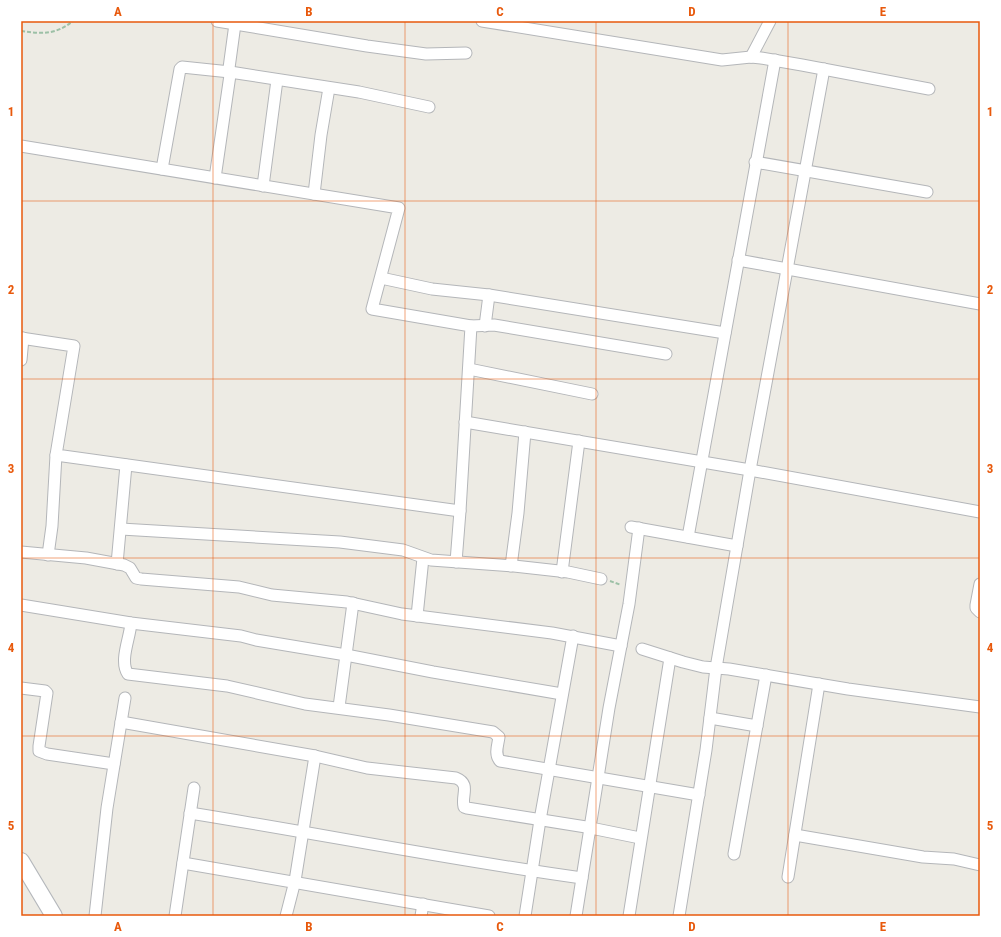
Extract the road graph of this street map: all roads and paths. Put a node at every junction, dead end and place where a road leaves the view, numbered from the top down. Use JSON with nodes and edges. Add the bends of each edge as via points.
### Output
{"nodes":[{"id":1,"x":73,"y":21,"type":"edge"},
{"id":2,"x":217,"y":21,"type":"edge"},
{"id":3,"x":482,"y":21,"type":"edge"},
{"id":4,"x":770,"y":21,"type":"edge"},
{"id":5,"x":234,"y":24,"type":"junction"},
{"id":6,"x":21,"y":31,"type":"edge"},
{"id":7,"x":466,"y":53,"type":"dead end"},
{"id":8,"x":751,"y":57,"type":"junction"},
{"id":9,"x":775,"y":60,"type":"junction"},
{"id":10,"x":824,"y":69,"type":"junction"},
{"id":11,"x":230,"y":72,"type":"junction"},
{"id":12,"x":277,"y":80,"type":"junction"},
{"id":13,"x":330,"y":88,"type":"junction"},
{"id":14,"x":929,"y":89,"type":"dead end"},
{"id":15,"x":429,"y":107,"type":"dead end"},
{"id":16,"x":21,"y":146,"type":"edge"},
{"id":17,"x":755,"y":162,"type":"junction"},
{"id":18,"x":162,"y":169,"type":"junction"},
{"id":19,"x":806,"y":170,"type":"junction"},
{"id":20,"x":215,"y":178,"type":"junction"},
{"id":21,"x":263,"y":186,"type":"junction"},
{"id":22,"x":927,"y":192,"type":"dead end"},
{"id":23,"x":314,"y":194,"type":"junction"},
{"id":24,"x":738,"y":260,"type":"junction"},
{"id":25,"x":787,"y":270,"type":"junction"},
{"id":26,"x":380,"y":278,"type":"junction"},
{"id":27,"x":488,"y":295,"type":"junction"},
{"id":28,"x":980,"y":304,"type":"edge"},
{"id":29,"x":471,"y":326,"type":"junction"},
{"id":30,"x":485,"y":326,"type":"junction"},
{"id":31,"x":725,"y":333,"type":"junction"},
{"id":32,"x":22,"y":338,"type":"edge"},
{"id":33,"x":666,"y":354,"type":"dead end"},
{"id":34,"x":21,"y":360,"type":"edge"},
{"id":35,"x":469,"y":369,"type":"junction"},
{"id":36,"x":592,"y":394,"type":"dead end"},
{"id":37,"x":465,"y":422,"type":"junction"},
{"id":38,"x":525,"y":432,"type":"junction"},
{"id":39,"x":579,"y":441,"type":"junction"},
{"id":40,"x":56,"y":455,"type":"junction"},
{"id":41,"x":702,"y":462,"type":"junction"},
{"id":42,"x":126,"y":465,"type":"junction"},
{"id":43,"x":750,"y":470,"type":"junction"},
{"id":44,"x":460,"y":511,"type":"junction"},
{"id":45,"x":980,"y":512,"type":"edge"},
{"id":46,"x":121,"y":530,"type":"junction"},
{"id":47,"x":688,"y":537,"type":"junction"},
{"id":48,"x":737,"y":546,"type":"junction"},
{"id":49,"x":21,"y":552,"type":"edge"},
{"id":50,"x":48,"y":555,"type":"junction"},
{"id":51,"x":423,"y":558,"type":"junction"},
{"id":52,"x":456,"y":562,"type":"junction"},
{"id":53,"x":117,"y":564,"type":"junction"},
{"id":54,"x":510,"y":566,"type":"junction"},
{"id":55,"x":562,"y":572,"type":"junction"},
{"id":56,"x":602,"y":579,"type":"joint"},
{"id":57,"x":980,"y":584,"type":"edge"},
{"id":58,"x":631,"y":589,"type":"junction"},
{"id":59,"x":353,"y":603,"type":"junction"},
{"id":60,"x":21,"y":605,"type":"edge"},
{"id":61,"x":980,"y":612,"type":"edge"},
{"id":62,"x":417,"y":616,"type":"junction"},
{"id":63,"x":131,"y":623,"type":"junction"},
{"id":64,"x":573,"y":636,"type":"junction"},
{"id":65,"x":621,"y":646,"type":"junction"},
{"id":66,"x":642,"y":649,"type":"dead end"},
{"id":67,"x":346,"y":655,"type":"junction"},
{"id":68,"x":670,"y":658,"type":"junction"},
{"id":69,"x":716,"y":668,"type":"junction"},
{"id":70,"x":766,"y":675,"type":"junction"},
{"id":71,"x":819,"y":684,"type":"junction"},
{"id":72,"x":21,"y":688,"type":"edge"},
{"id":73,"x":562,"y":694,"type":"junction"},
{"id":74,"x":125,"y":698,"type":"dead end"},
{"id":75,"x":339,"y":707,"type":"junction"},
{"id":76,"x":980,"y":707,"type":"edge"},
{"id":77,"x":710,"y":718,"type":"junction"},
{"id":78,"x":121,"y":722,"type":"junction"},
{"id":79,"x":757,"y":726,"type":"junction"},
{"id":80,"x":315,"y":756,"type":"junction"},
{"id":81,"x":114,"y":764,"type":"junction"},
{"id":82,"x":549,"y":770,"type":"junction"},
{"id":83,"x":598,"y":778,"type":"junction"},
{"id":84,"x":649,"y":786,"type":"junction"},
{"id":85,"x":194,"y":788,"type":"dead end"},
{"id":86,"x":699,"y":795,"type":"junction"},
{"id":87,"x":190,"y":813,"type":"junction"},
{"id":88,"x":540,"y":820,"type":"junction"},
{"id":89,"x":589,"y":828,"type":"junction"},
{"id":90,"x":303,"y":831,"type":"junction"},
{"id":91,"x":795,"y":835,"type":"junction"},
{"id":92,"x":640,"y":838,"type":"junction"},
{"id":93,"x":734,"y":854,"type":"dead end"},
{"id":94,"x":21,"y":862,"type":"edge"},
{"id":95,"x":183,"y":863,"type":"junction"},
{"id":96,"x":980,"y":865,"type":"edge"},
{"id":97,"x":532,"y":871,"type":"junction"},
{"id":98,"x":788,"y":877,"type":"dead end"},
{"id":99,"x":582,"y":878,"type":"junction"},
{"id":100,"x":295,"y":881,"type":"junction"},
{"id":101,"x":423,"y":904,"type":"junction"},
{"id":102,"x":54,"y":916,"type":"edge"},
{"id":103,"x":95,"y":916,"type":"edge"},
{"id":104,"x":175,"y":916,"type":"edge"},
{"id":105,"x":286,"y":916,"type":"edge"},
{"id":106,"x":421,"y":916,"type":"edge"},
{"id":107,"x":489,"y":916,"type":"edge"},
{"id":108,"x":525,"y":916,"type":"edge"},
{"id":109,"x":576,"y":916,"type":"edge"},
{"id":110,"x":629,"y":916,"type":"edge"},
{"id":111,"x":679,"y":916,"type":"edge"}],
"edges":[{"from":1,"to":6,"type":"path","via":[[48,33]]},
{"from":2,"to":5,"type":"street"},
{"from":3,"to":8,"type":"street","via":[[722,60]]},
{"from":4,"to":8,"type":"street"},
{"from":5,"to":7,"type":"street","via":[[418,53]]},
{"from":5,"to":11,"type":"street"},
{"from":8,"to":9,"type":"street"},
{"from":9,"to":10,"type":"street"},
{"from":9,"to":17,"type":"street"},
{"from":10,"to":14,"type":"street"},
{"from":10,"to":19,"type":"street"},
{"from":11,"to":12,"type":"street"},
{"from":11,"to":18,"type":"street","via":[[186,66],[180,68]]},
{"from":11,"to":20,"type":"street"},
{"from":12,"to":13,"type":"street"},
{"from":12,"to":21,"type":"street"},
{"from":13,"to":15,"type":"street"},
{"from":13,"to":23,"type":"street"},
{"from":16,"to":18,"type":"street"},
{"from":17,"to":19,"type":"street"},
{"from":17,"to":24,"type":"street"},
{"from":18,"to":20,"type":"street"},
{"from":19,"to":22,"type":"street"},
{"from":19,"to":25,"type":"street"},
{"from":20,"to":21,"type":"street"},
{"from":21,"to":23,"type":"street"},
{"from":23,"to":26,"type":"street","via":[[399,208]]},
{"from":24,"to":25,"type":"street"},
{"from":24,"to":31,"type":"street"},
{"from":25,"to":28,"type":"street"},
{"from":25,"to":43,"type":"street"},
{"from":26,"to":27,"type":"street","via":[[432,289]]},
{"from":26,"to":29,"type":"street","via":[[372,309]]},
{"from":27,"to":30,"type":"street"},
{"from":27,"to":31,"type":"street"},
{"from":29,"to":30,"type":"street"},
{"from":29,"to":35,"type":"street"},
{"from":30,"to":33,"type":"street","via":[[494,325]]},
{"from":31,"to":41,"type":"street"},
{"from":32,"to":34,"type":"street"},
{"from":32,"to":40,"type":"street","via":[[74,346]]},
{"from":35,"to":36,"type":"street"},
{"from":35,"to":37,"type":"street"},
{"from":37,"to":38,"type":"street"},
{"from":37,"to":44,"type":"street"},
{"from":38,"to":39,"type":"street"},
{"from":38,"to":54,"type":"street","via":[[518,513]]},
{"from":39,"to":41,"type":"street"},
{"from":39,"to":55,"type":"street"},
{"from":40,"to":42,"type":"street"},
{"from":40,"to":50,"type":"street"},
{"from":41,"to":43,"type":"street"},
{"from":41,"to":47,"type":"street"},
{"from":42,"to":44,"type":"street"},
{"from":42,"to":46,"type":"street"},
{"from":43,"to":45,"type":"street"},
{"from":43,"to":48,"type":"street"},
{"from":44,"to":52,"type":"street"},
{"from":46,"to":51,"type":"street","via":[[340,542],[403,550]]},
{"from":46,"to":53,"type":"street"},
{"from":47,"to":48,"type":"street"},
{"from":47,"to":58,"type":"street","via":[[635,528]]},
{"from":48,"to":69,"type":"street"},
{"from":49,"to":50,"type":"street"},
{"from":50,"to":53,"type":"street"},
{"from":51,"to":52,"type":"street"},
{"from":51,"to":62,"type":"street"},
{"from":52,"to":54,"type":"street"},
{"from":53,"to":59,"type":"street","via":[[130,568],[134,575],[141,579],[239,588]]},
{"from":54,"to":55,"type":"street"},
{"from":55,"to":56,"type":"street"},
{"from":56,"to":58,"type":"path"},
{"from":57,"to":61,"type":"street","via":[[976,608]]},
{"from":58,"to":65,"type":"street"},
{"from":59,"to":62,"type":"street"},
{"from":59,"to":67,"type":"street"},
{"from":60,"to":63,"type":"street"},
{"from":62,"to":64,"type":"street"},
{"from":63,"to":67,"type":"street","via":[[241,636]]},
{"from":63,"to":75,"type":"street","via":[[126,646],[125,664],[128,674],[227,686],[305,704]]},
{"from":64,"to":65,"type":"street"},
{"from":64,"to":73,"type":"street"},
{"from":65,"to":83,"type":"street"},
{"from":66,"to":68,"type":"street"},
{"from":67,"to":73,"type":"street"},
{"from":67,"to":75,"type":"street"},
{"from":68,"to":69,"type":"street"},
{"from":68,"to":84,"type":"street"},
{"from":69,"to":70,"type":"street"},
{"from":69,"to":77,"type":"street"},
{"from":70,"to":71,"type":"street"},
{"from":70,"to":79,"type":"street"},
{"from":71,"to":76,"type":"street"},
{"from":71,"to":91,"type":"street"},
{"from":72,"to":81,"type":"street","via":[[47,693],[39,751]]},
{"from":73,"to":82,"type":"street"},
{"from":74,"to":78,"type":"street"},
{"from":75,"to":82,"type":"street","via":[[493,732],[499,737],[497,758],[500,761]]},
{"from":77,"to":79,"type":"street"},
{"from":77,"to":86,"type":"street"},
{"from":78,"to":80,"type":"street"},
{"from":78,"to":81,"type":"street"},
{"from":79,"to":93,"type":"street"},
{"from":80,"to":88,"type":"street","via":[[367,768],[456,778],[465,786],[464,806]]},
{"from":80,"to":90,"type":"street"},
{"from":81,"to":103,"type":"street"},
{"from":82,"to":83,"type":"street"},
{"from":82,"to":88,"type":"street"},
{"from":83,"to":84,"type":"street"},
{"from":83,"to":89,"type":"street"},
{"from":84,"to":86,"type":"street"},
{"from":84,"to":92,"type":"street"},
{"from":85,"to":87,"type":"street"},
{"from":86,"to":111,"type":"street"},
{"from":87,"to":90,"type":"street"},
{"from":87,"to":95,"type":"street"},
{"from":88,"to":89,"type":"street"},
{"from":88,"to":97,"type":"street"},
{"from":89,"to":92,"type":"street"},
{"from":89,"to":99,"type":"street"},
{"from":90,"to":97,"type":"street"},
{"from":90,"to":100,"type":"street"},
{"from":91,"to":96,"type":"street"},
{"from":91,"to":98,"type":"street"},
{"from":92,"to":110,"type":"street"},
{"from":94,"to":102,"type":"main road"},
{"from":95,"to":100,"type":"street"},
{"from":95,"to":104,"type":"street"},
{"from":97,"to":99,"type":"street"},
{"from":97,"to":108,"type":"street"},
{"from":99,"to":109,"type":"street"},
{"from":100,"to":101,"type":"street"},
{"from":100,"to":105,"type":"street"},
{"from":101,"to":106,"type":"street"},
{"from":101,"to":107,"type":"street"}]}
